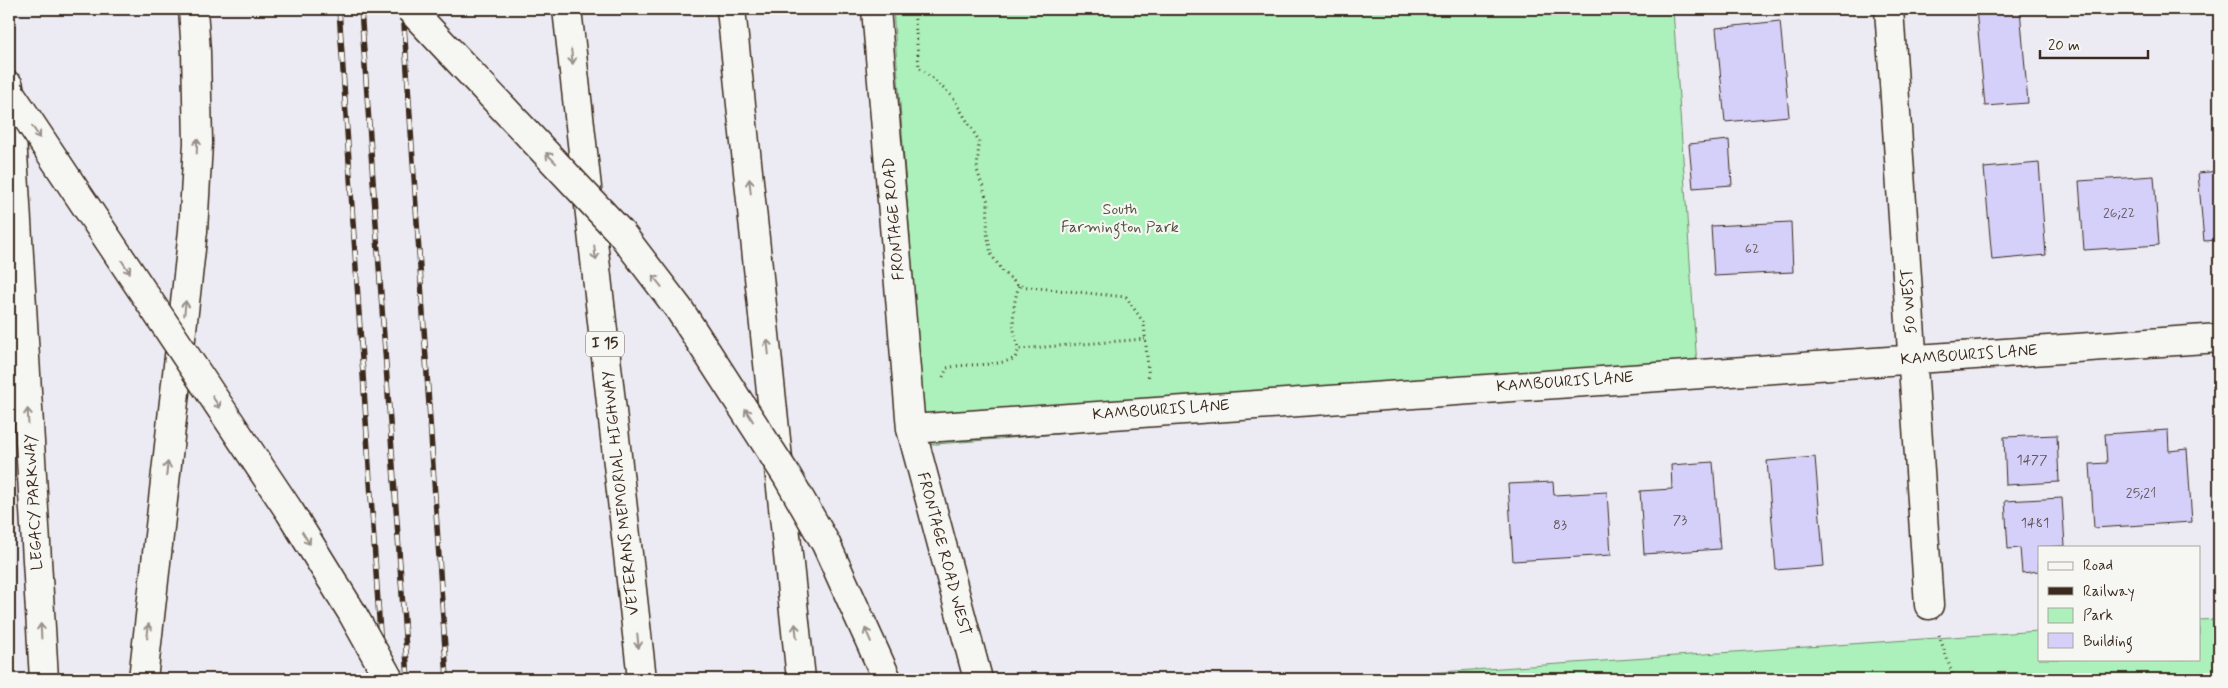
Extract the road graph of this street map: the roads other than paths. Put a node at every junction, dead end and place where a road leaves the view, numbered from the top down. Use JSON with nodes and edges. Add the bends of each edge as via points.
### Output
{"nodes":[{"id":1,"x":193,"y":9,"type":"edge"},
{"id":2,"x":410,"y":9,"type":"edge"},
{"id":3,"x":567,"y":9,"type":"edge"},
{"id":4,"x":731,"y":9,"type":"edge"},
{"id":5,"x":876,"y":9,"type":"edge"},
{"id":6,"x":1889,"y":9,"type":"edge"},
{"id":7,"x":9,"y":86,"type":"edge"},
{"id":8,"x":9,"y":91,"type":"edge"},
{"id":9,"x":2219,"y":338,"type":"edge"},
{"id":10,"x":1912,"y":359,"type":"junction"},
{"id":11,"x":911,"y":429,"type":"junction"},
{"id":12,"x":1929,"y":606,"type":"road end"},
{"id":13,"x":44,"y":679,"type":"edge"},
{"id":14,"x":143,"y":679,"type":"edge"},
{"id":15,"x":389,"y":679,"type":"edge"},
{"id":16,"x":642,"y":679,"type":"edge"},
{"id":17,"x":801,"y":679,"type":"edge"},
{"id":18,"x":887,"y":679,"type":"edge"},
{"id":19,"x":978,"y":679,"type":"edge"}],
"edges":[{"from":14,"to":1,"type":"main road","one_way":true,"via":[[193,232],[198,143]]},
{"from":18,"to":2,"type":"main road","one_way":true,"bridge":true,"via":[[826,544],[788,476],[679,309],[621,233]]},
{"from":3,"to":16,"type":"main road","name":"VETERANS MEMORIAL HIGHWAY","number":"I 15","one_way":true},
{"from":17,"to":4,"type":"main road","one_way":true},
{"from":5,"to":11,"type":"main road","name":"FRONTAGE ROAD"},
{"from":6,"to":10,"type":"main road","name":"50 WEST"},
{"from":13,"to":7,"type":"main road","name":"LEGACY PARKWAY","one_way":true},
{"from":8,"to":15,"type":"main road","one_way":true,"bridge":true,"via":[[290,512]]},
{"from":9,"to":10,"type":"main road","name":"KAMBOURIS LANE"},
{"from":10,"to":11,"type":"main road","name":"KAMBOURIS LANE"},
{"from":10,"to":12,"type":"main road","name":"50 WEST"},
{"from":11,"to":19,"type":"main road","name":"FRONTAGE ROAD WEST"}]}
